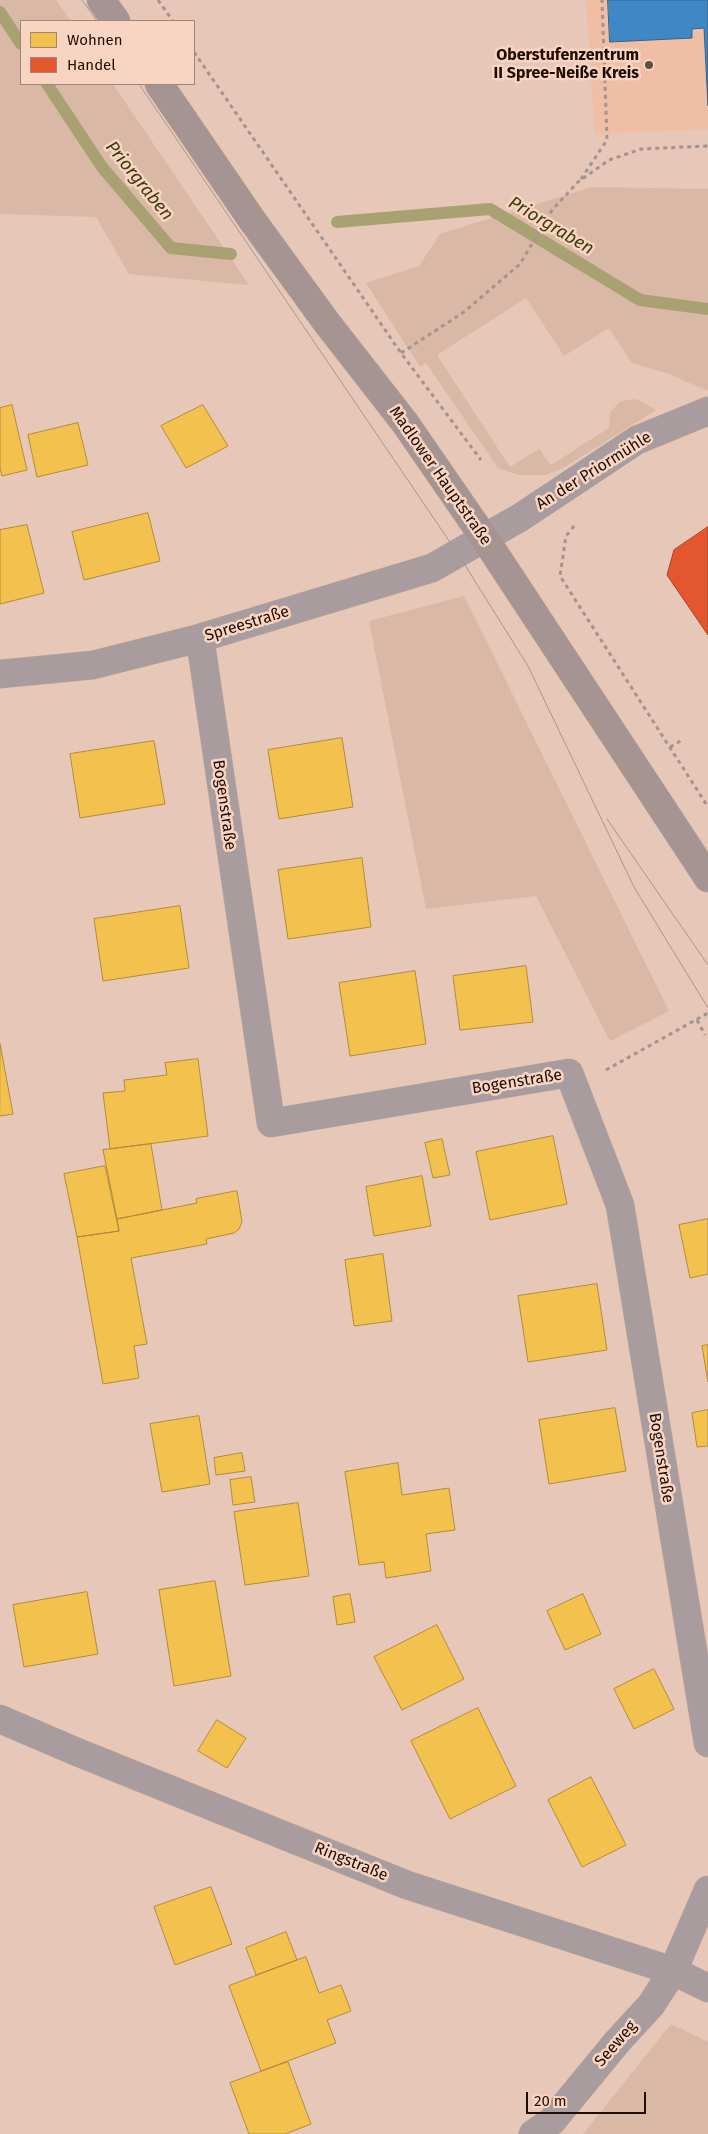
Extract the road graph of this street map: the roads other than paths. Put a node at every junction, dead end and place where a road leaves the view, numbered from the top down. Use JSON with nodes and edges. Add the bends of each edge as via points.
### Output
{"nodes":[{"id":1,"x":101,"y":0,"type":"edge"},
{"id":2,"x":115,"y":20,"type":"edge"},
{"id":3,"x":160,"y":85,"type":"edge"},
{"id":4,"x":708,"y":411,"type":"edge"},
{"id":5,"x":485,"y":539,"type":"junction"},
{"id":6,"x":200,"y":638,"type":"junction"},
{"id":7,"x":0,"y":674,"type":"edge"},
{"id":8,"x":708,"y":878,"type":"edge"},
{"id":9,"x":0,"y":1719,"type":"edge"},
{"id":10,"x":708,"y":1743,"type":"edge"},
{"id":11,"x":708,"y":1890,"type":"edge"},
{"id":12,"x":673,"y":1971,"type":"junction"},
{"id":13,"x":708,"y":1988,"type":"edge"},
{"id":14,"x":534,"y":2134,"type":"edge"}],
"edges":[{"from":1,"to":2,"type":"main road"},
{"from":3,"to":5,"type":"main road","name":"Madlower Hauptstraße","via":[[258,228],[405,423]]},
{"from":4,"to":5,"type":"street","name":"An der Priormühle","via":[[637,440]]},
{"from":5,"to":6,"type":"street","name":"Spreestraße","via":[[432,568]]},
{"from":5,"to":8,"type":"main road","name":"Madlower Hauptstraße"},
{"from":6,"to":7,"type":"street","name":"Spreestraße","via":[[93,664]]},
{"from":6,"to":10,"type":"street","name":"Bogenstraße","via":[[271,1123],[569,1074],[620,1206]]},
{"from":9,"to":12,"type":"street","name":"Ringstraße","via":[[407,1885]]},
{"from":11,"to":12,"type":"street"},
{"from":12,"to":13,"type":"street","name":"Ringstraße"},
{"from":12,"to":14,"type":"street","name":"Seeweg","via":[[651,2005],[552,2121]]}]}
